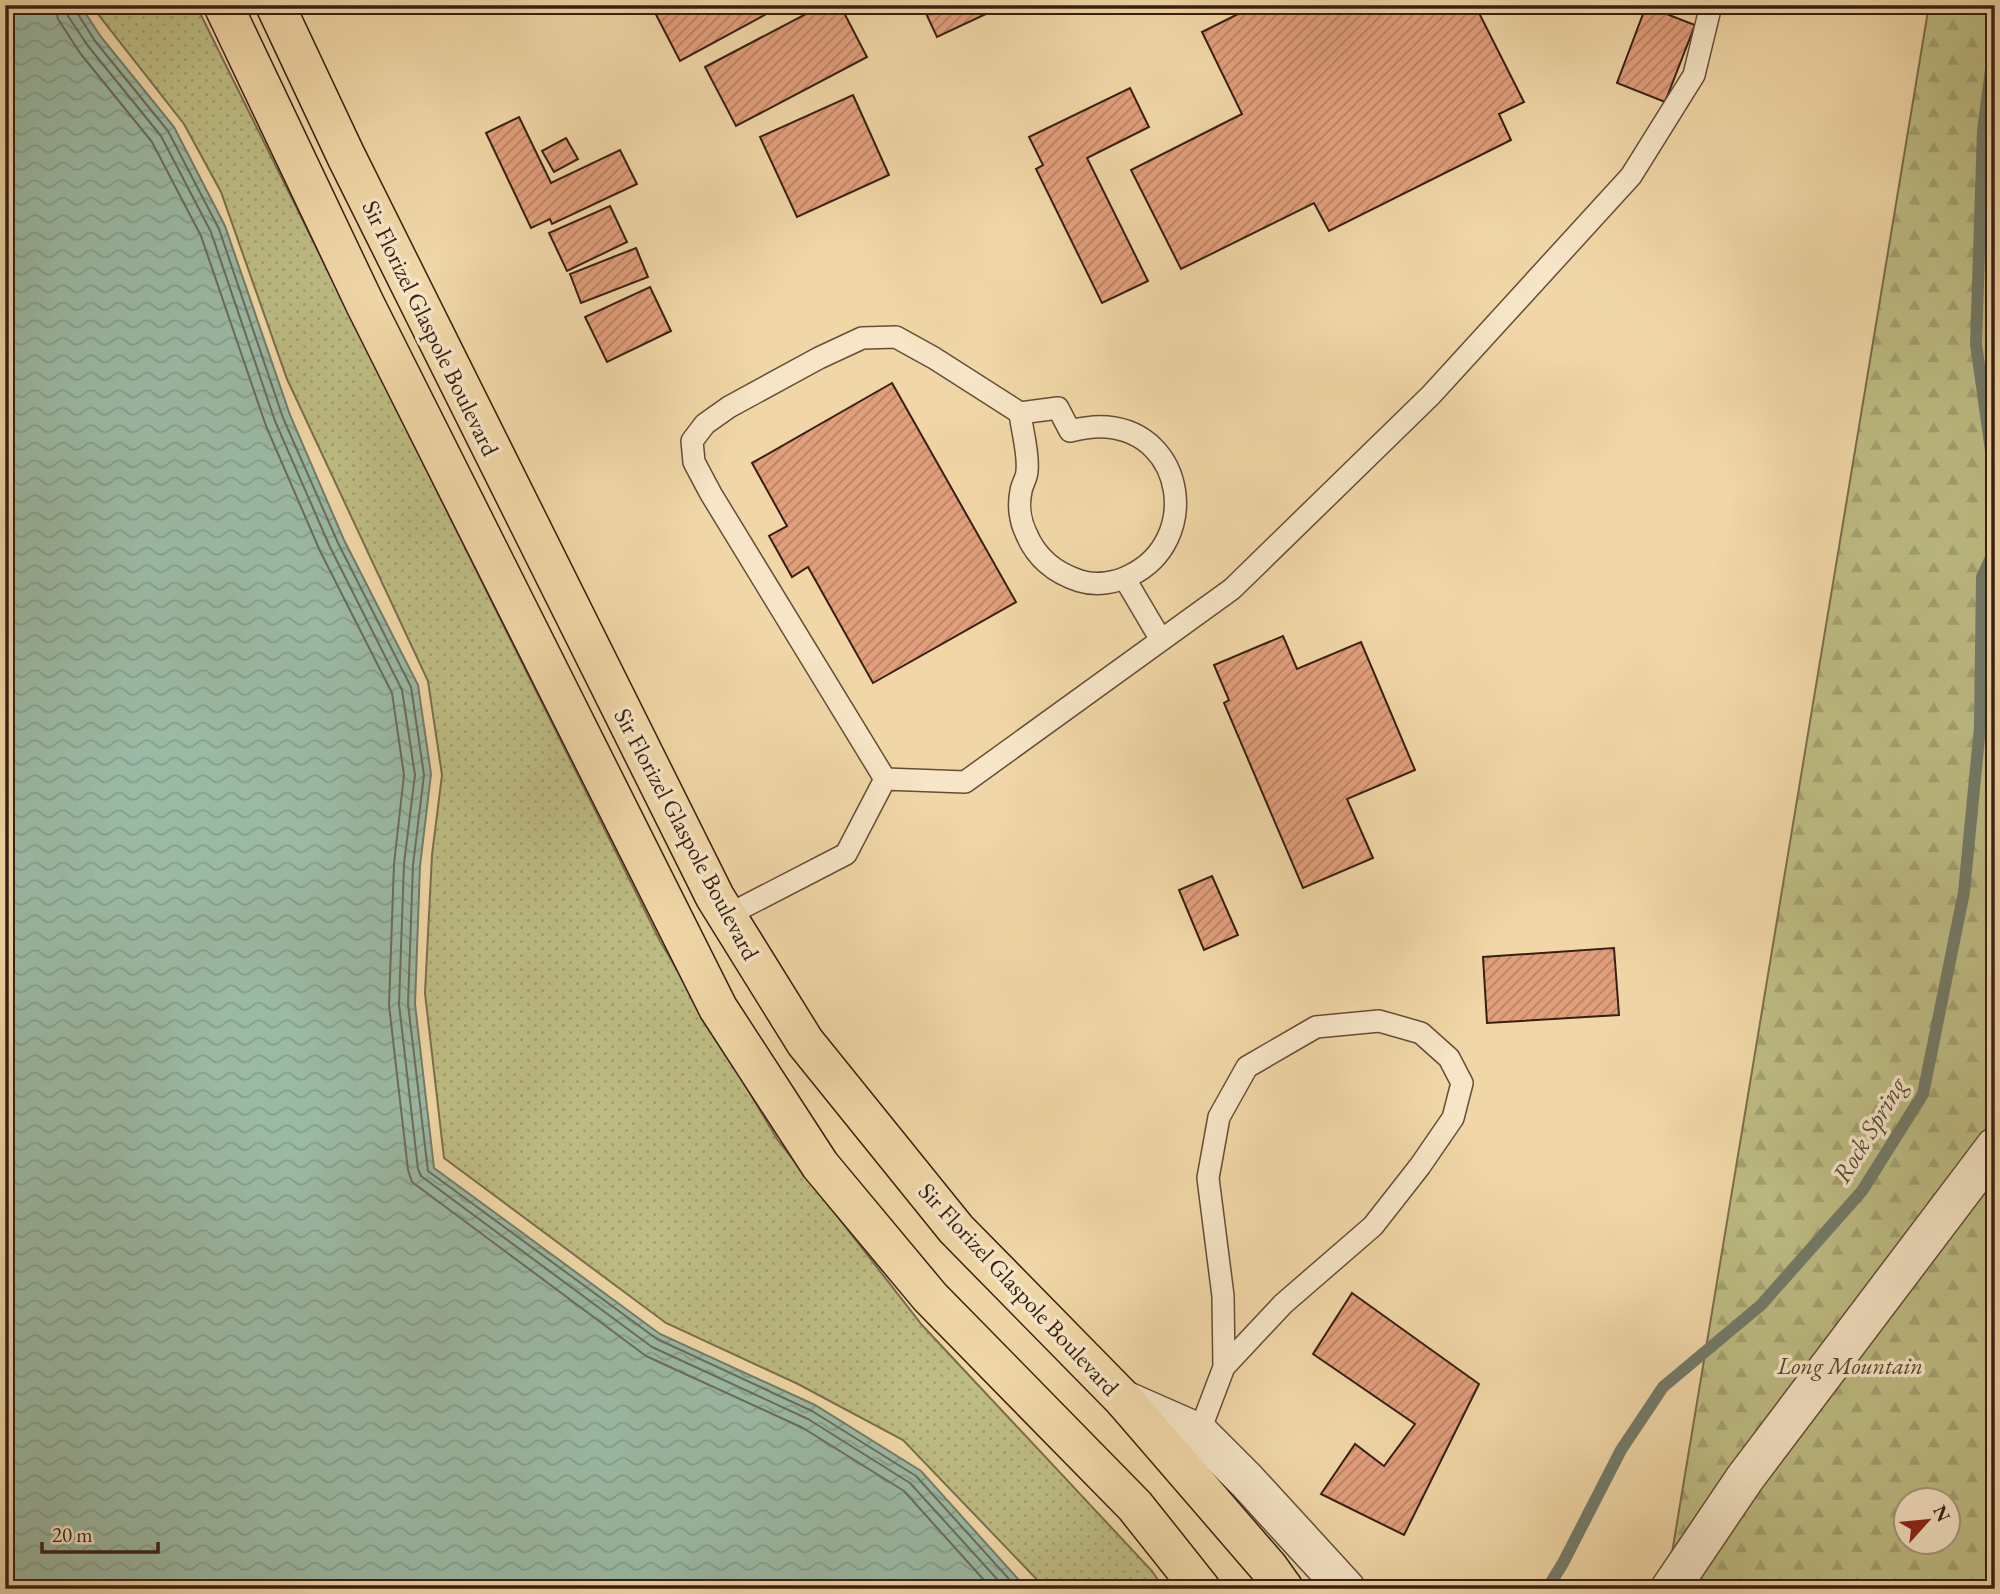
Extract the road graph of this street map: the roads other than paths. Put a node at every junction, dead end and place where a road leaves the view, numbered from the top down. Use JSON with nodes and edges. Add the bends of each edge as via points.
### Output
{"nodes":[{"id":1,"x":223,"y":5,"type":"edge"},
{"id":2,"x":275,"y":5,"type":"edge"},
{"id":3,"x":1711,"y":5,"type":"edge"},
{"id":4,"x":1020,"y":413,"type":"junction"},
{"id":5,"x":1125,"y":579,"type":"junction"},
{"id":6,"x":1161,"y":640,"type":"junction"},
{"id":7,"x":885,"y":779,"type":"junction"},
{"id":8,"x":726,"y":916,"type":"junction"},
{"id":9,"x":1995,"y":1147,"type":"edge"},
{"id":10,"x":1224,"y":1367,"type":"junction"},
{"id":11,"x":1125,"y":1399,"type":"junction"},
{"id":12,"x":1199,"y":1433,"type":"junction"},
{"id":13,"x":1201,"y":1589,"type":"edge"},
{"id":14,"x":1284,"y":1589,"type":"edge"},
{"id":15,"x":1346,"y":1589,"type":"edge"},
{"id":16,"x":1671,"y":1589,"type":"edge"}],
"edges":[{"from":1,"to":13,"type":"highway","name":"Sir Florizel Glaspole Boulevard","via":[[365,304],[718,1008],[820,1165],[930,1297],[1135,1506]]},
{"from":2,"to":8,"type":"highway","name":"Sir Florizel Glaspole Boulevard","via":[[561,591]]},
{"from":3,"to":6,"type":"lane","via":[[1694,75],[1631,176],[1431,396],[1232,589]]},
{"from":4,"to":5,"type":"lane","via":[[1027,471],[1020,511],[1034,549],[1047,565],[1065,576],[1105,584]]},
{"from":4,"to":5,"type":"lane","via":[[1058,408],[1070,431],[1089,426],[1128,432],[1160,456],[1176,494],[1176,516],[1159,555]]},
{"from":4,"to":7,"type":"lane","via":[[895,337],[862,338],[729,407],[705,424],[692,441],[694,462],[710,494]]},
{"from":5,"to":6,"type":"lane"},
{"from":6,"to":7,"type":"lane","via":[[965,782]]},
{"from":7,"to":8,"type":"lane","via":[[846,854]]},
{"from":8,"to":11,"type":"highway","name":"Sir Florizel Glaspole Boulevard","via":[[805,1042],[956,1229]]},
{"from":9,"to":16,"type":"street","via":[[1745,1478]]},
{"from":10,"to":10,"type":"lane","via":[[1223,1296],[1208,1178],[1219,1117],[1247,1068],[1316,1027],[1379,1021],[1422,1033],[1449,1058],[1462,1083],[1452,1118],[1373,1226],[1283,1304]]},
{"from":10,"to":12,"type":"lane"},
{"from":11,"to":12,"type":"street"},
{"from":11,"to":14,"type":"highway","name":"Sir Florizel Glaspole Boulevard"},
{"from":12,"to":15,"type":"street"}]}
